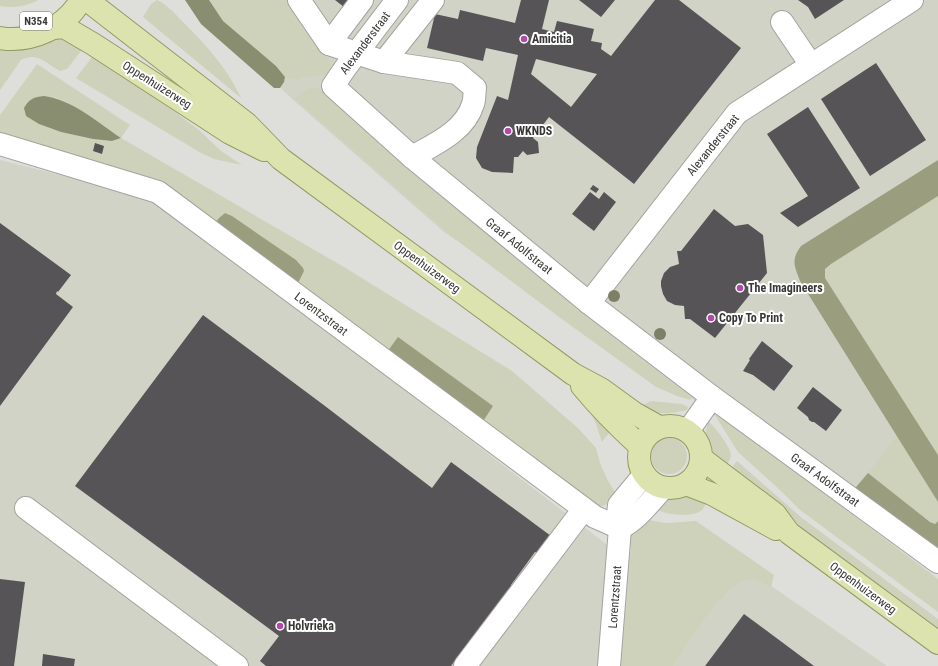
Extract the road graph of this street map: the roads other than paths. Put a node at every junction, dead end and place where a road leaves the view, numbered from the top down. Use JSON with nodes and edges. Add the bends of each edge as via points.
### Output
{"nodes":[{"id":1,"x":65,"y":0,"type":"edge"},
{"id":2,"x":81,"y":0,"type":"edge"},
{"id":3,"x":87,"y":0,"type":"edge"},
{"id":4,"x":108,"y":0,"type":"edge"},
{"id":5,"x":299,"y":0,"type":"edge"},
{"id":6,"x":362,"y":0,"type":"edge"},
{"id":7,"x":397,"y":0,"type":"edge"},
{"id":8,"x":433,"y":0,"type":"edge"},
{"id":9,"x":912,"y":0,"type":"edge"},
{"id":10,"x":782,"y":22,"type":"dead end"},
{"id":11,"x":0,"y":25,"type":"edge"},
{"id":12,"x":53,"y":28,"type":"junction"},
{"id":13,"x":0,"y":38,"type":"edge"},
{"id":14,"x":329,"y":44,"type":"junction"},
{"id":15,"x":356,"y":53,"type":"junction"},
{"id":16,"x":384,"y":62,"type":"junction"},
{"id":17,"x":168,"y":63,"type":"junction"},
{"id":18,"x":811,"y":65,"type":"junction"},
{"id":19,"x":333,"y":86,"type":"joint"},
{"id":20,"x":0,"y":144,"type":"edge"},
{"id":21,"x":412,"y":157,"type":"junction"},
{"id":22,"x":281,"y":159,"type":"junction"},
{"id":23,"x":589,"y":302,"type":"junction"},
{"id":24,"x":573,"y":374,"type":"junction"},
{"id":25,"x":712,"y":397,"type":"junction"},
{"id":26,"x":659,"y":427,"type":"junction"},
{"id":27,"x":688,"y":431,"type":"junction"},
{"id":28,"x":640,"y":446,"type":"junction"},
{"id":29,"x":701,"y":458,"type":"junction"},
{"id":30,"x":644,"y":475,"type":"junction"},
{"id":31,"x":686,"y":484,"type":"junction"},
{"id":32,"x":663,"y":488,"type":"junction"},
{"id":33,"x":26,"y":508,"type":"dead end"},
{"id":34,"x":584,"y":510,"type":"junction"},
{"id":35,"x":620,"y":528,"type":"junction"},
{"id":36,"x":789,"y":532,"type":"junction"},
{"id":37,"x":938,"y":562,"type":"edge"},
{"id":38,"x":938,"y":643,"type":"edge"},
{"id":39,"x":237,"y":666,"type":"edge"},
{"id":40,"x":465,"y":666,"type":"edge"},
{"id":41,"x":609,"y":666,"type":"edge"}],
"edges":[{"from":1,"to":11,"type":"main road","number":"N354","via":[[38,21],[16,26]]},
{"from":2,"to":12,"type":"main road","number":"N354","via":[[63,22]]},
{"from":3,"to":17,"type":"main road","name":"Oppenhuizerweg"},
{"from":4,"to":17,"type":"main road","name":"Oppenhuizerweg","via":[[153,37]]},
{"from":5,"to":14,"type":"street"},
{"from":6,"to":14,"type":"street"},
{"from":7,"to":15,"type":"street","name":"Alexanderstraat"},
{"from":8,"to":16,"type":"street"},
{"from":9,"to":18,"type":"street","name":"Alexanderstraat"},
{"from":10,"to":18,"type":"street"},
{"from":12,"to":13,"type":"main road","number":"N354","via":[[31,37]]},
{"from":12,"to":22,"type":"main road","name":"Oppenhuizerweg","via":[[64,27],[230,133]]},
{"from":14,"to":15,"type":"street"},
{"from":15,"to":16,"type":"street"},
{"from":15,"to":19,"type":"street","name":"Alexanderstraat"},
{"from":16,"to":21,"type":"street","via":[[457,73],[475,88],[473,104],[464,121],[445,138]]},
{"from":17,"to":22,"type":"main road","name":"Oppenhuizerweg","via":[[247,124]]},
{"from":18,"to":23,"type":"street","name":"Alexanderstraat","via":[[737,113]]},
{"from":19,"to":21,"type":"street","name":"Graaf Adolfstraat"},
{"from":20,"to":34,"type":"street","name":"Lorentzstraat","via":[[158,192]]},
{"from":21,"to":23,"type":"street","name":"Graaf Adolfstraat"},
{"from":22,"to":24,"type":"main road","name":"Oppenhuizerweg"},
{"from":23,"to":25,"type":"street","name":"Graaf Adolfstraat"},
{"from":24,"to":26,"type":"main road","name":"Oppenhuizerweg"},
{"from":24,"to":28,"type":"main road","name":"Oppenhuizerweg","via":[[592,399]]},
{"from":25,"to":27,"type":"street"},
{"from":25,"to":37,"type":"street","name":"Graaf Adolfstraat"},
{"from":26,"to":27,"type":"main road","via":[[679,427]]},
{"from":26,"to":28,"type":"main road","via":[[651,431]]},
{"from":27,"to":29,"type":"main road","via":[[698,443]]},
{"from":28,"to":30,"type":"main road","via":[[639,466]]},
{"from":29,"to":31,"type":"main road","via":[[694,477]]},
{"from":29,"to":36,"type":"main road","name":"Oppenhuizerweg","via":[[775,514]]},
{"from":30,"to":32,"type":"main road","via":[[652,483]]},
{"from":30,"to":35,"type":"street","name":"Lorentzstraat","via":[[619,505]]},
{"from":31,"to":32,"type":"main road","via":[[675,488]]},
{"from":31,"to":36,"type":"main road","name":"Oppenhuizerweg","via":[[712,494],[775,529]]},
{"from":32,"to":35,"type":"street","via":[[637,517]]},
{"from":33,"to":39,"type":"street"},
{"from":34,"to":35,"type":"street","name":"Lorentzstraat"},
{"from":34,"to":40,"type":"street"},
{"from":35,"to":41,"type":"street","name":"Lorentzstraat"},
{"from":36,"to":38,"type":"main road","name":"Oppenhuizerweg"}]}
